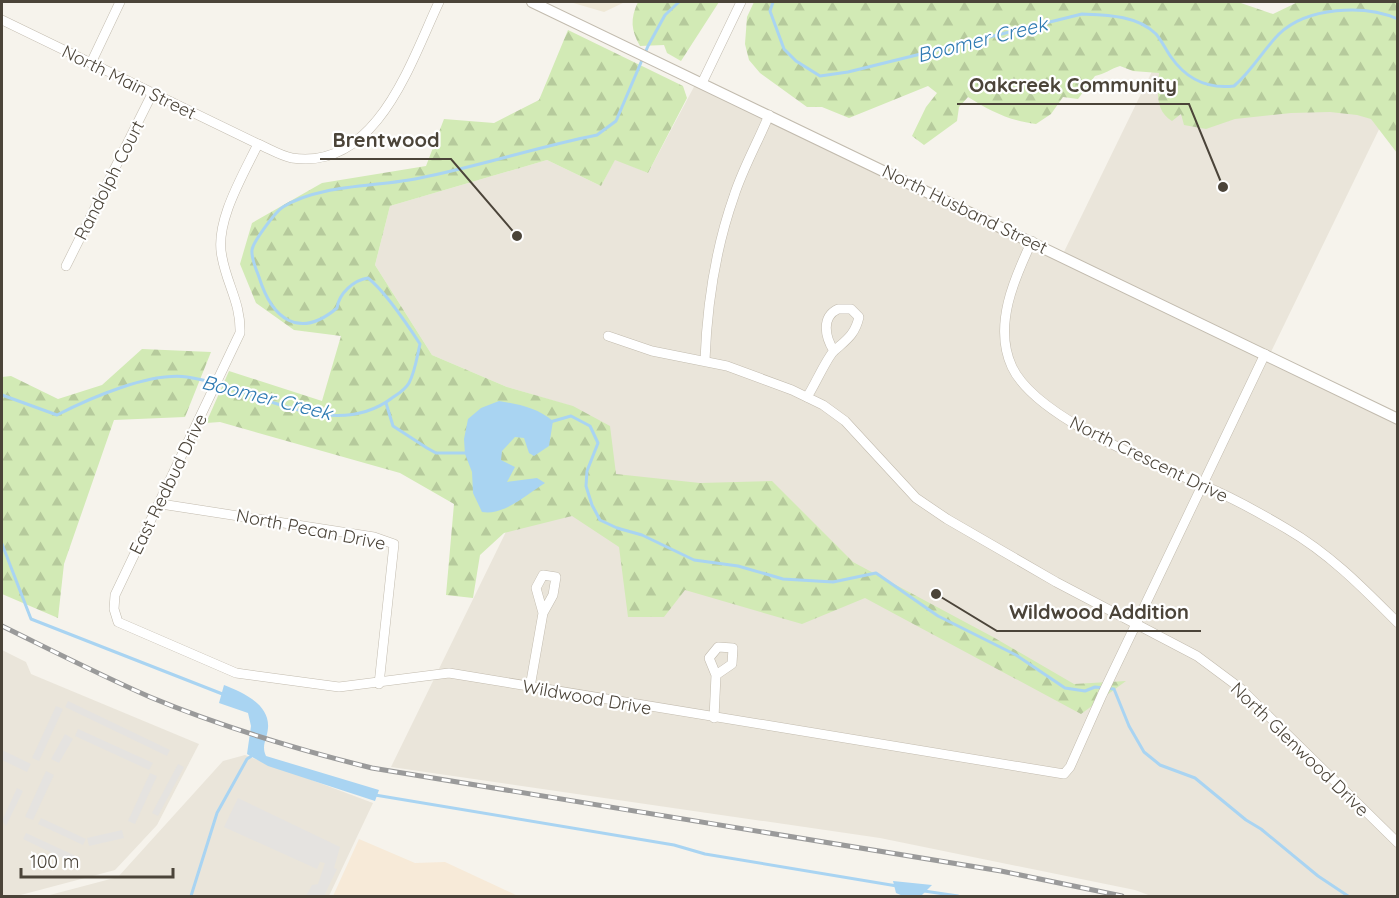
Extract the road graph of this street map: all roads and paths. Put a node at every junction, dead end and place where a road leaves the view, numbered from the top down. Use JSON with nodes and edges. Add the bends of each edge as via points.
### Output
{"nodes":[{"id":1,"x":120,"y":2,"type":"edge"},
{"id":2,"x":439,"y":2,"type":"edge"},
{"id":3,"x":531,"y":2,"type":"edge"},
{"id":4,"x":741,"y":2,"type":"edge"},
{"id":5,"x":2,"y":20,"type":"edge"},
{"id":6,"x":91,"y":63,"type":"junction"},
{"id":7,"x":702,"y":83,"type":"junction"},
{"id":8,"x":152,"y":94,"type":"junction"},
{"id":9,"x":769,"y":115,"type":"junction"},
{"id":10,"x":258,"y":144,"type":"junction"},
{"id":11,"x":1032,"y":241,"type":"junction"},
{"id":12,"x":66,"y":266,"type":"dead end"},
{"id":13,"x":608,"y":336,"type":"dead end"},
{"id":14,"x":834,"y":351,"type":"junction"},
{"id":15,"x":1265,"y":354,"type":"junction"},
{"id":16,"x":705,"y":360,"type":"junction"},
{"id":17,"x":807,"y":397,"type":"junction"},
{"id":18,"x":1398,"y":419,"type":"edge"},
{"id":19,"x":1203,"y":485,"type":"junction"},
{"id":20,"x":161,"y":504,"type":"junction"},
{"id":21,"x":543,"y":613,"type":"dead end"},
{"id":22,"x":118,"y":622,"type":"joint"},
{"id":23,"x":1398,"y":623,"type":"edge"},
{"id":24,"x":1137,"y":624,"type":"junction"},
{"id":25,"x":716,"y":675,"type":"dead end"},
{"id":26,"x":379,"y":684,"type":"junction"},
{"id":27,"x":530,"y":687,"type":"junction"},
{"id":28,"x":714,"y":718,"type":"junction"},
{"id":29,"x":1398,"y":843,"type":"edge"}],
"edges":[{"from":1,"to":6,"type":"street"},
{"from":2,"to":10,"type":"street","name":"North Main Street","via":[[395,96],[368,131],[346,149],[316,158],[291,158]]},
{"from":3,"to":7,"type":"street","name":"North Husband Street"},
{"from":4,"to":7,"type":"street"},
{"from":5,"to":6,"type":"street","name":"North Main Street"},
{"from":6,"to":8,"type":"street","name":"North Main Street"},
{"from":7,"to":9,"type":"street","name":"North Husband Street"},
{"from":8,"to":10,"type":"street","name":"North Main Street"},
{"from":8,"to":12,"type":"street","name":"Randolph Court"},
{"from":9,"to":11,"type":"street","name":"North Husband Street"},
{"from":9,"to":16,"type":"street","via":[[734,195],[719,252],[706,326]]},
{"from":10,"to":20,"type":"street","name":"East Redbud Drive","via":[[235,190],[220,237],[222,258],[241,314],[240,333]]},
{"from":11,"to":15,"type":"street","name":"North Husband Street"},
{"from":11,"to":19,"type":"street","name":"North Crescent Drive","via":[[1013,284],[1005,324],[1011,366],[1022,385],[1054,413]]},
{"from":13,"to":16,"type":"street","name":"North Glenwood Drive","via":[[652,351]]},
{"from":14,"to":14,"type":"street","via":[[849,340],[857,325],[859,317],[851,309],[838,309],[828,316],[828,342]]},
{"from":14,"to":17,"type":"street"},
{"from":15,"to":18,"type":"street","name":"North Husband Street"},
{"from":15,"to":19,"type":"street"},
{"from":16,"to":17,"type":"street","name":"North Glenwood Drive"},
{"from":17,"to":24,"type":"street","name":"North Glenwood Drive","via":[[845,421],[916,498],[1056,582]]},
{"from":19,"to":23,"type":"street","name":"North Crescent Drive","via":[[1279,524],[1321,551],[1350,574]]},
{"from":19,"to":24,"type":"street"},
{"from":20,"to":22,"type":"street","name":"East Redbud Drive","via":[[115,596]]},
{"from":20,"to":26,"type":"street","name":"North Pecan Drive","via":[[374,537],[394,544]]},
{"from":21,"to":27,"type":"street"},
{"from":22,"to":26,"type":"street","name":"Wildwood Drive","via":[[236,673],[339,687]]},
{"from":24,"to":28,"type":"street","name":"Wildwood Drive","via":[[1064,774]]},
{"from":24,"to":29,"type":"street","name":"North Glenwood Drive","via":[[1197,656],[1240,688]]},
{"from":25,"to":28,"type":"street"},
{"from":26,"to":27,"type":"street","name":"Wildwood Drive","via":[[449,673]]},
{"from":27,"to":28,"type":"street","name":"Wildwood Drive"}]}
